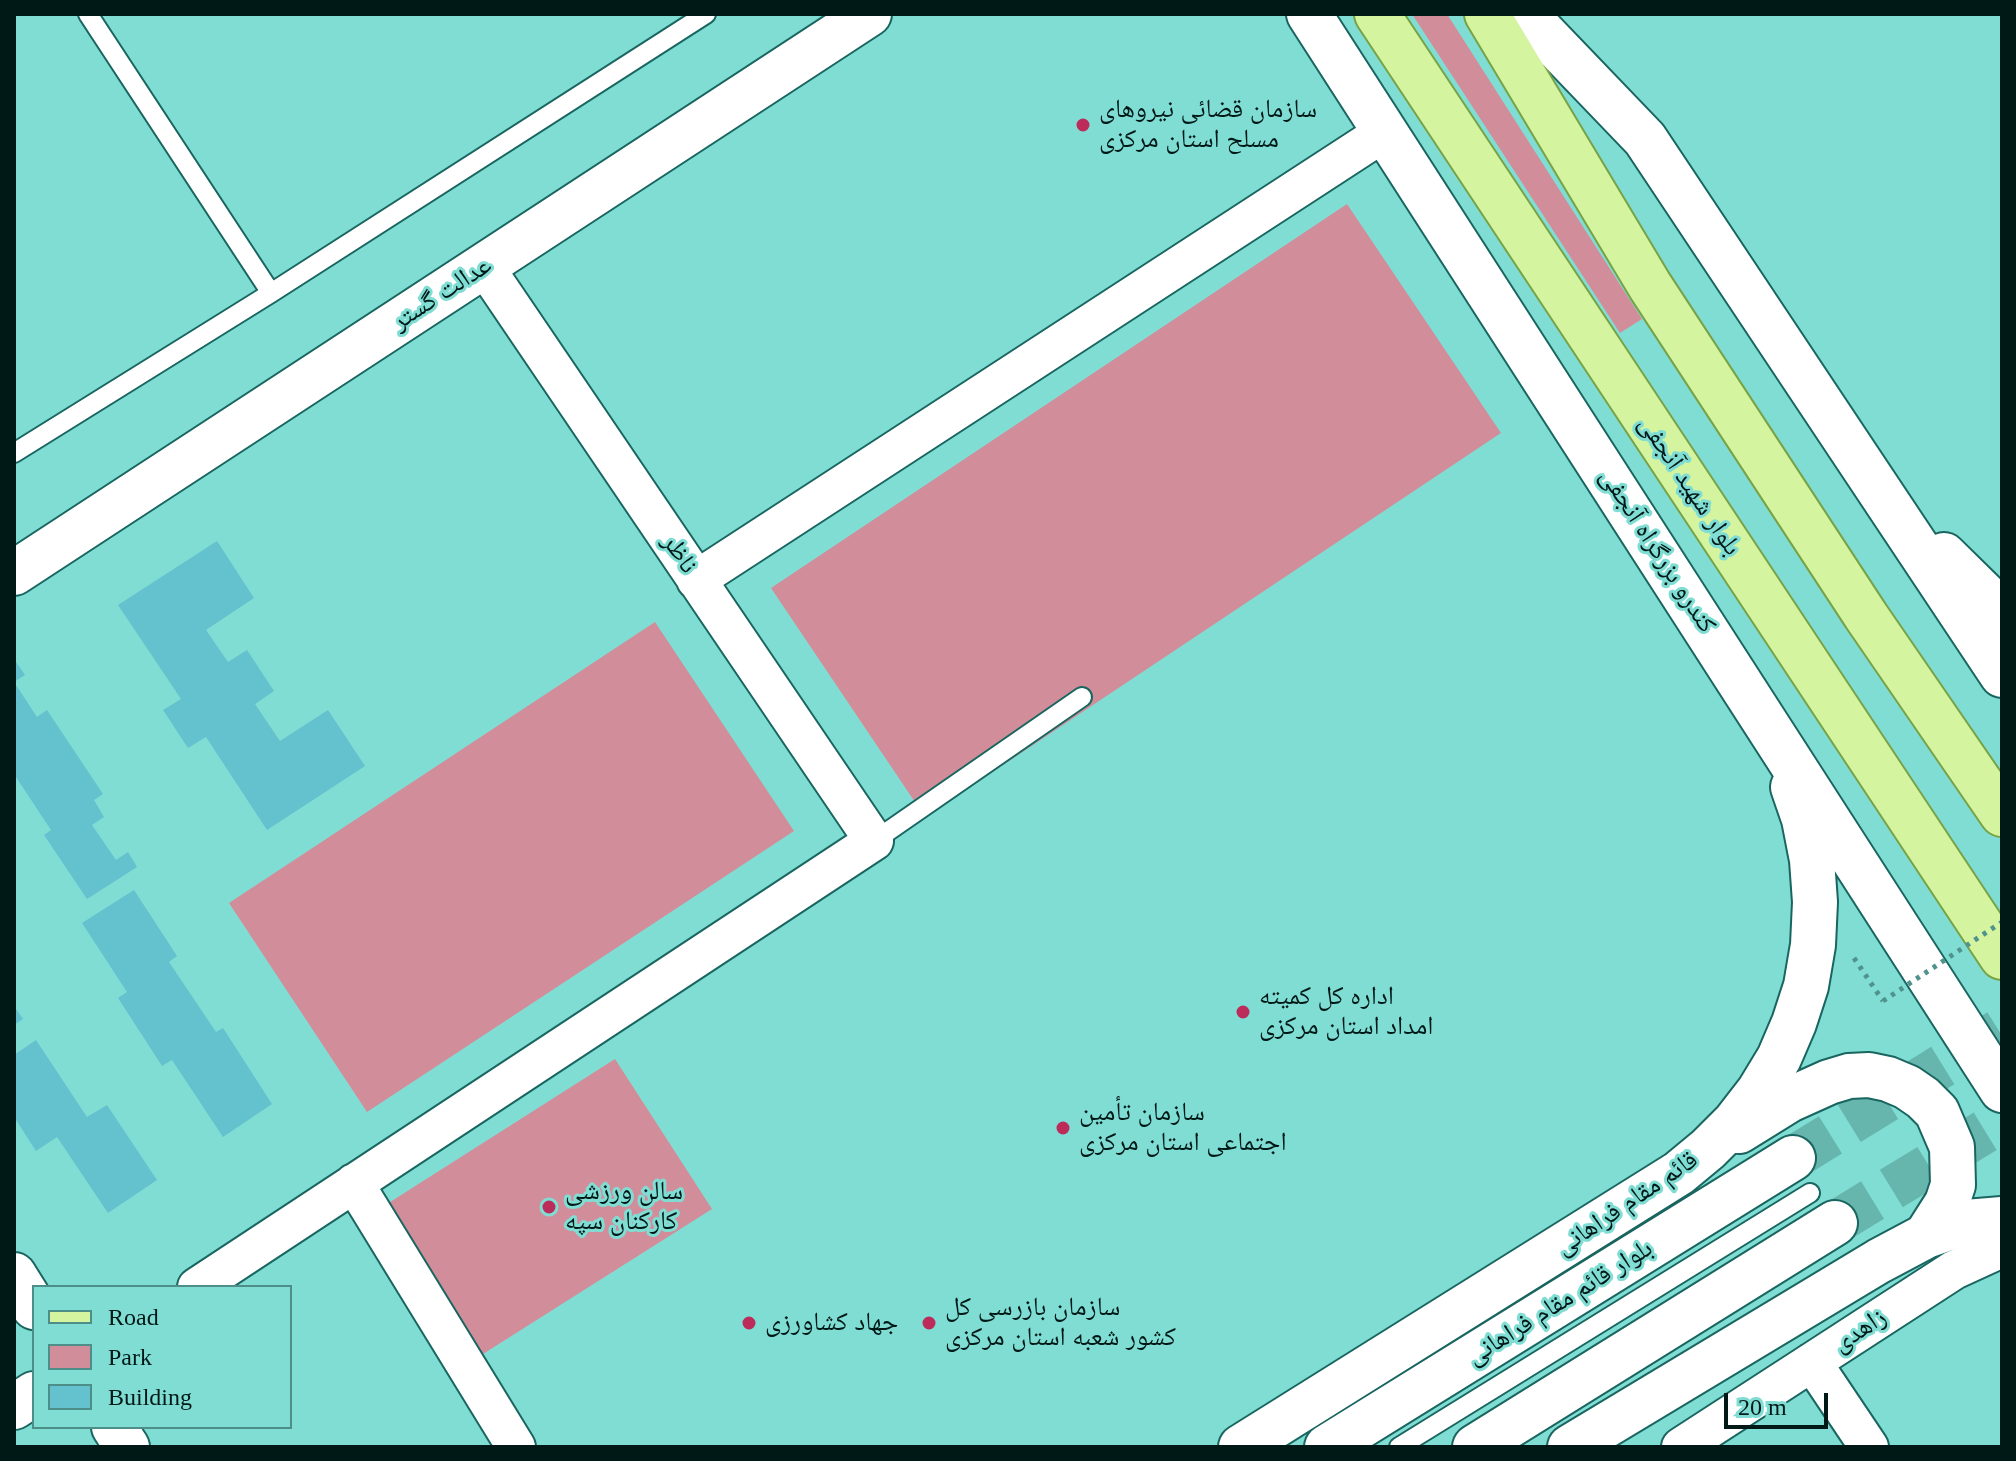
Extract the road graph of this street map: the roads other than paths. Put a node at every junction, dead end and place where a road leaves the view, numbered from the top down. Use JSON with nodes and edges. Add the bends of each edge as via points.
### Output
{"nodes":[{"id":1,"x":88,"y":14,"type":"edge"},
{"id":2,"x":706,"y":14,"type":"edge"},
{"id":3,"x":869,"y":14,"type":"edge"},
{"id":4,"x":1309,"y":14,"type":"edge"},
{"id":5,"x":1377,"y":14,"type":"edge"},
{"id":6,"x":1487,"y":14,"type":"edge"},
{"id":7,"x":1525,"y":14,"type":"edge"},
{"id":8,"x":1386,"y":131,"type":"junction"},
{"id":9,"x":484,"y":266,"type":"junction"},
{"id":10,"x":271,"y":293,"type":"junction"},
{"id":11,"x":14,"y":453,"type":"edge"},
{"id":12,"x":1879,"y":491,"type":"junction"},
{"id":13,"x":14,"y":573,"type":"edge"},
{"id":14,"x":696,"y":580,"type":"junction"},
{"id":15,"x":2002,"y":612,"type":"edge"},
{"id":16,"x":2002,"y":675,"type":"edge"},
{"id":17,"x":1082,"y":697,"type":"dead end"},
{"id":18,"x":1773,"y":732,"type":"junction"},
{"id":19,"x":2002,"y":814,"type":"edge"},
{"id":20,"x":874,"y":841,"type":"junction"},
{"id":21,"x":2002,"y":957,"type":"edge"},
{"id":22,"x":2002,"y":1090,"type":"edge"},
{"id":23,"x":1708,"y":1149,"type":"junction"},
{"id":24,"x":354,"y":1183,"type":"junction"},
{"id":25,"x":1813,"y":1191,"type":"junction"},
{"id":26,"x":2002,"y":1219,"type":"edge"},
{"id":27,"x":1926,"y":1236,"type":"junction"},
{"id":28,"x":2002,"y":1248,"type":"edge"},
{"id":29,"x":14,"y":1275,"type":"edge"},
{"id":30,"x":200,"y":1285,"type":"edge"},
{"id":31,"x":32,"y":1304,"type":"edge"},
{"id":32,"x":1812,"y":1362,"type":"junction"},
{"id":33,"x":32,"y":1395,"type":"edge"},
{"id":34,"x":14,"y":1407,"type":"edge"},
{"id":35,"x":115,"y":1429,"type":"edge"},
{"id":36,"x":127,"y":1447,"type":"edge"},
{"id":37,"x":516,"y":1447,"type":"edge"},
{"id":38,"x":1241,"y":1447,"type":"edge"},
{"id":39,"x":1327,"y":1447,"type":"edge"},
{"id":40,"x":1399,"y":1447,"type":"edge"},
{"id":41,"x":1475,"y":1447,"type":"edge"},
{"id":42,"x":1570,"y":1447,"type":"edge"},
{"id":43,"x":1681,"y":1447,"type":"edge"},
{"id":44,"x":1869,"y":1447,"type":"edge"}],
"edges":[{"from":1,"to":10,"type":"lane"},
{"from":2,"to":10,"type":"lane"},
{"from":3,"to":9,"type":"street","name":"عدالت گستر"},
{"from":4,"to":8,"type":"street","name":"کندرو بزرگراه آنجفی"},
{"from":5,"to":21,"type":"main road","name":"بلوار شهید آنجفی"},
{"from":6,"to":19,"type":"main road","via":[[1650,286]]},
{"from":7,"to":12,"type":"street","via":[[1645,139]]},
{"from":8,"to":14,"type":"street"},
{"from":8,"to":18,"type":"street","name":"کندرو بزرگراه آنجفی"},
{"from":9,"to":13,"type":"street","name":"عدالت گستر"},
{"from":9,"to":14,"type":"street","name":"ناظر"},
{"from":10,"to":11,"type":"lane"},
{"from":12,"to":15,"type":"street"},
{"from":12,"to":16,"type":"street"},
{"from":14,"to":20,"type":"street","name":"ناظر"},
{"from":17,"to":20,"type":"lane"},
{"from":18,"to":22,"type":"street","name":"کندرو بزرگراه آنجفی"},
{"from":18,"to":23,"type":"street","name":"قائم مقام فراهانی","via":[[1804,819],[1812,860],[1813,945],[1806,986],[1779,1058],[1735,1122]]},
{"from":20,"to":24,"type":"street"},
{"from":23,"to":27,"type":"street","via":[[1829,1082],[1849,1076],[1888,1079],[1937,1112],[1952,1147],[1953,1185]]},
{"from":23,"to":38,"type":"street","name":"قائم مقام فراهانی","via":[[1616,1214]]},
{"from":24,"to":30,"type":"street"},
{"from":24,"to":37,"type":"street"},
{"from":25,"to":39,"type":"street","name":"بلوار قائم مقام فراهانی"},
{"from":25,"to":40,"type":"lane"},
{"from":25,"to":41,"type":"street"},
{"from":26,"to":27,"type":"street","via":[[1966,1222]]},
{"from":27,"to":42,"type":"street"},
{"from":28,"to":32,"type":"street","name":"زاهدی","via":[[1954,1270]]},
{"from":29,"to":31,"type":"street"},
{"from":32,"to":43,"type":"street","name":"زاهدی"},
{"from":32,"to":44,"type":"street"},
{"from":33,"to":34,"type":"street"},
{"from":35,"to":36,"type":"street"}]}
